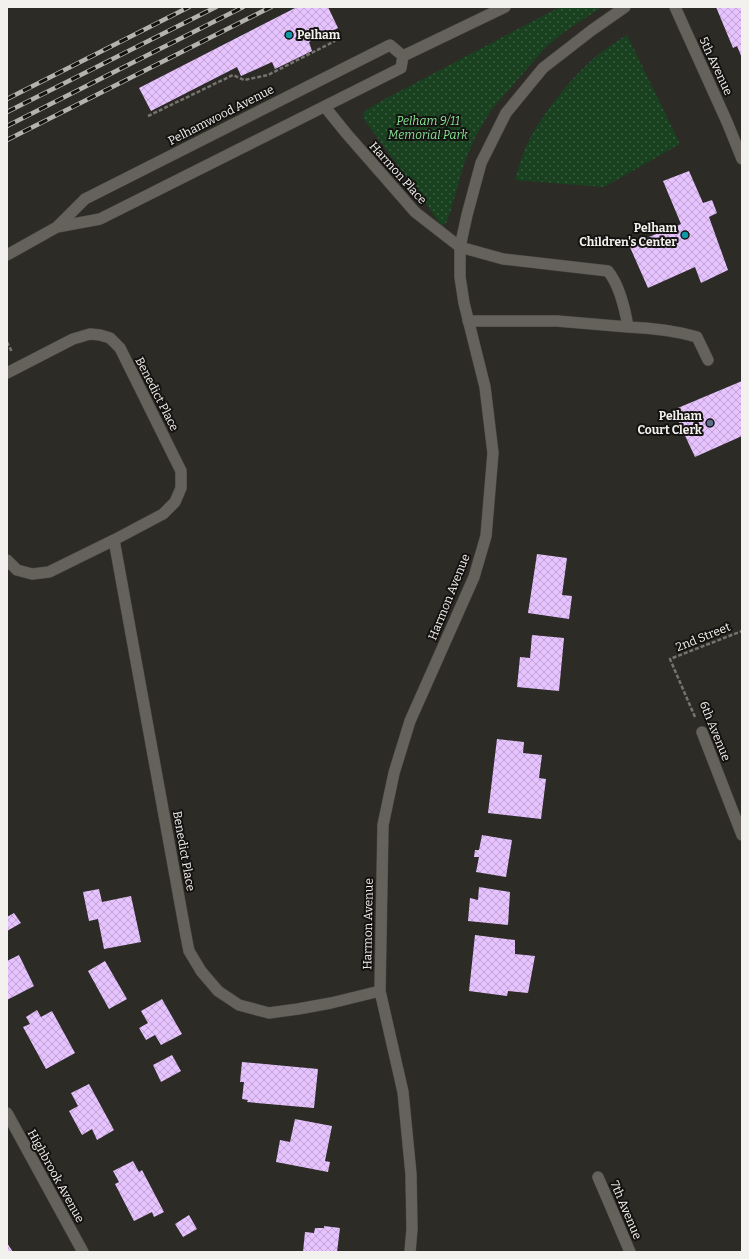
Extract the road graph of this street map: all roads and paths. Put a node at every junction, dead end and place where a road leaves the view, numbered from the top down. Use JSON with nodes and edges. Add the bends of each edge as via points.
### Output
{"nodes":[{"id":1,"x":505,"y":7,"type":"edge"},
{"id":2,"x":625,"y":7,"type":"edge"},
{"id":3,"x":675,"y":7,"type":"edge"},
{"id":4,"x":335,"y":41,"type":"dead end"},
{"id":5,"x":402,"y":56,"type":"junction"},
{"id":6,"x":325,"y":107,"type":"junction"},
{"id":7,"x":148,"y":116,"type":"dead end"},
{"id":8,"x":742,"y":159,"type":"edge"},
{"id":9,"x":57,"y":227,"type":"junction"},
{"id":10,"x":460,"y":247,"type":"junction"},
{"id":11,"x":7,"y":256,"type":"edge"},
{"id":12,"x":468,"y":321,"type":"junction"},
{"id":13,"x":628,"y":327,"type":"junction"},
{"id":14,"x":7,"y":342,"type":"edge"},
{"id":15,"x":10,"y":346,"type":"dead end"},
{"id":16,"x":708,"y":360,"type":"dead end"},
{"id":17,"x":7,"y":373,"type":"edge"},
{"id":18,"x":114,"y":540,"type":"junction"},
{"id":19,"x":7,"y":560,"type":"edge"},
{"id":20,"x":742,"y":631,"type":"edge"},
{"id":21,"x":670,"y":660,"type":"joint"},
{"id":22,"x":702,"y":732,"type":"joint"},
{"id":23,"x":742,"y":835,"type":"edge"},
{"id":24,"x":380,"y":991,"type":"junction"},
{"id":25,"x":7,"y":1113,"type":"edge"},
{"id":26,"x":598,"y":1177,"type":"dead end"},
{"id":27,"x":83,"y":1252,"type":"edge"},
{"id":28,"x":410,"y":1252,"type":"edge"},
{"id":29,"x":630,"y":1252,"type":"edge"}],
"edges":[{"from":1,"to":5,"type":"street"},
{"from":2,"to":10,"type":"street","name":"Harmon Avenue","via":[[543,68],[506,113],[481,163]]},
{"from":3,"to":8,"type":"street","name":"5th Avenue"},
{"from":4,"to":7,"type":"path","via":[[268,75],[244,80],[233,75]]},
{"from":5,"to":6,"type":"street","name":"Pelhamwood Avenue","via":[[401,68]]},
{"from":5,"to":9,"type":"street","name":"Pelhamwood Avenue","via":[[390,45],[85,199]]},
{"from":6,"to":9,"type":"street","name":"Pelhamwood Avenue","via":[[100,219]]},
{"from":6,"to":10,"type":"street","name":"Harmon Place","via":[[415,212]]},
{"from":9,"to":11,"type":"street","name":"Pelhamwood Avenue"},
{"from":10,"to":12,"type":"street","name":"Harmon Avenue","via":[[460,277]]},
{"from":10,"to":13,"type":"street","via":[[503,259],[608,271],[618,289]]},
{"from":12,"to":13,"type":"street","via":[[557,321]]},
{"from":12,"to":24,"type":"street","name":"Harmon Avenue","via":[[485,387],[494,453],[486,536],[474,577],[410,721],[394,773],[383,825]]},
{"from":13,"to":16,"type":"street","via":[[658,328],[697,337]]},
{"from":14,"to":15,"type":"path"},
{"from":17,"to":18,"type":"street","name":"Benedict Place","via":[[74,339],[90,334],[110,338],[120,348],[181,471],[181,488],[175,502],[163,514]]},
{"from":18,"to":19,"type":"street","name":"Benedict Place","via":[[49,572],[32,574],[17,570]]},
{"from":18,"to":24,"type":"street","name":"Benedict Place","via":[[186,936],[190,951],[201,971],[218,991],[239,1005],[269,1012],[330,1003]]},
{"from":20,"to":21,"type":"path","name":"2nd Street"},
{"from":21,"to":22,"type":"path","name":"6th Avenue"},
{"from":22,"to":23,"type":"street","name":"6th Avenue"},
{"from":24,"to":28,"type":"street","name":"Harmon Avenue","via":[[403,1092],[411,1174]]},
{"from":25,"to":27,"type":"street","name":"Highbrook Avenue"},
{"from":26,"to":29,"type":"street","name":"7th Avenue"}]}
